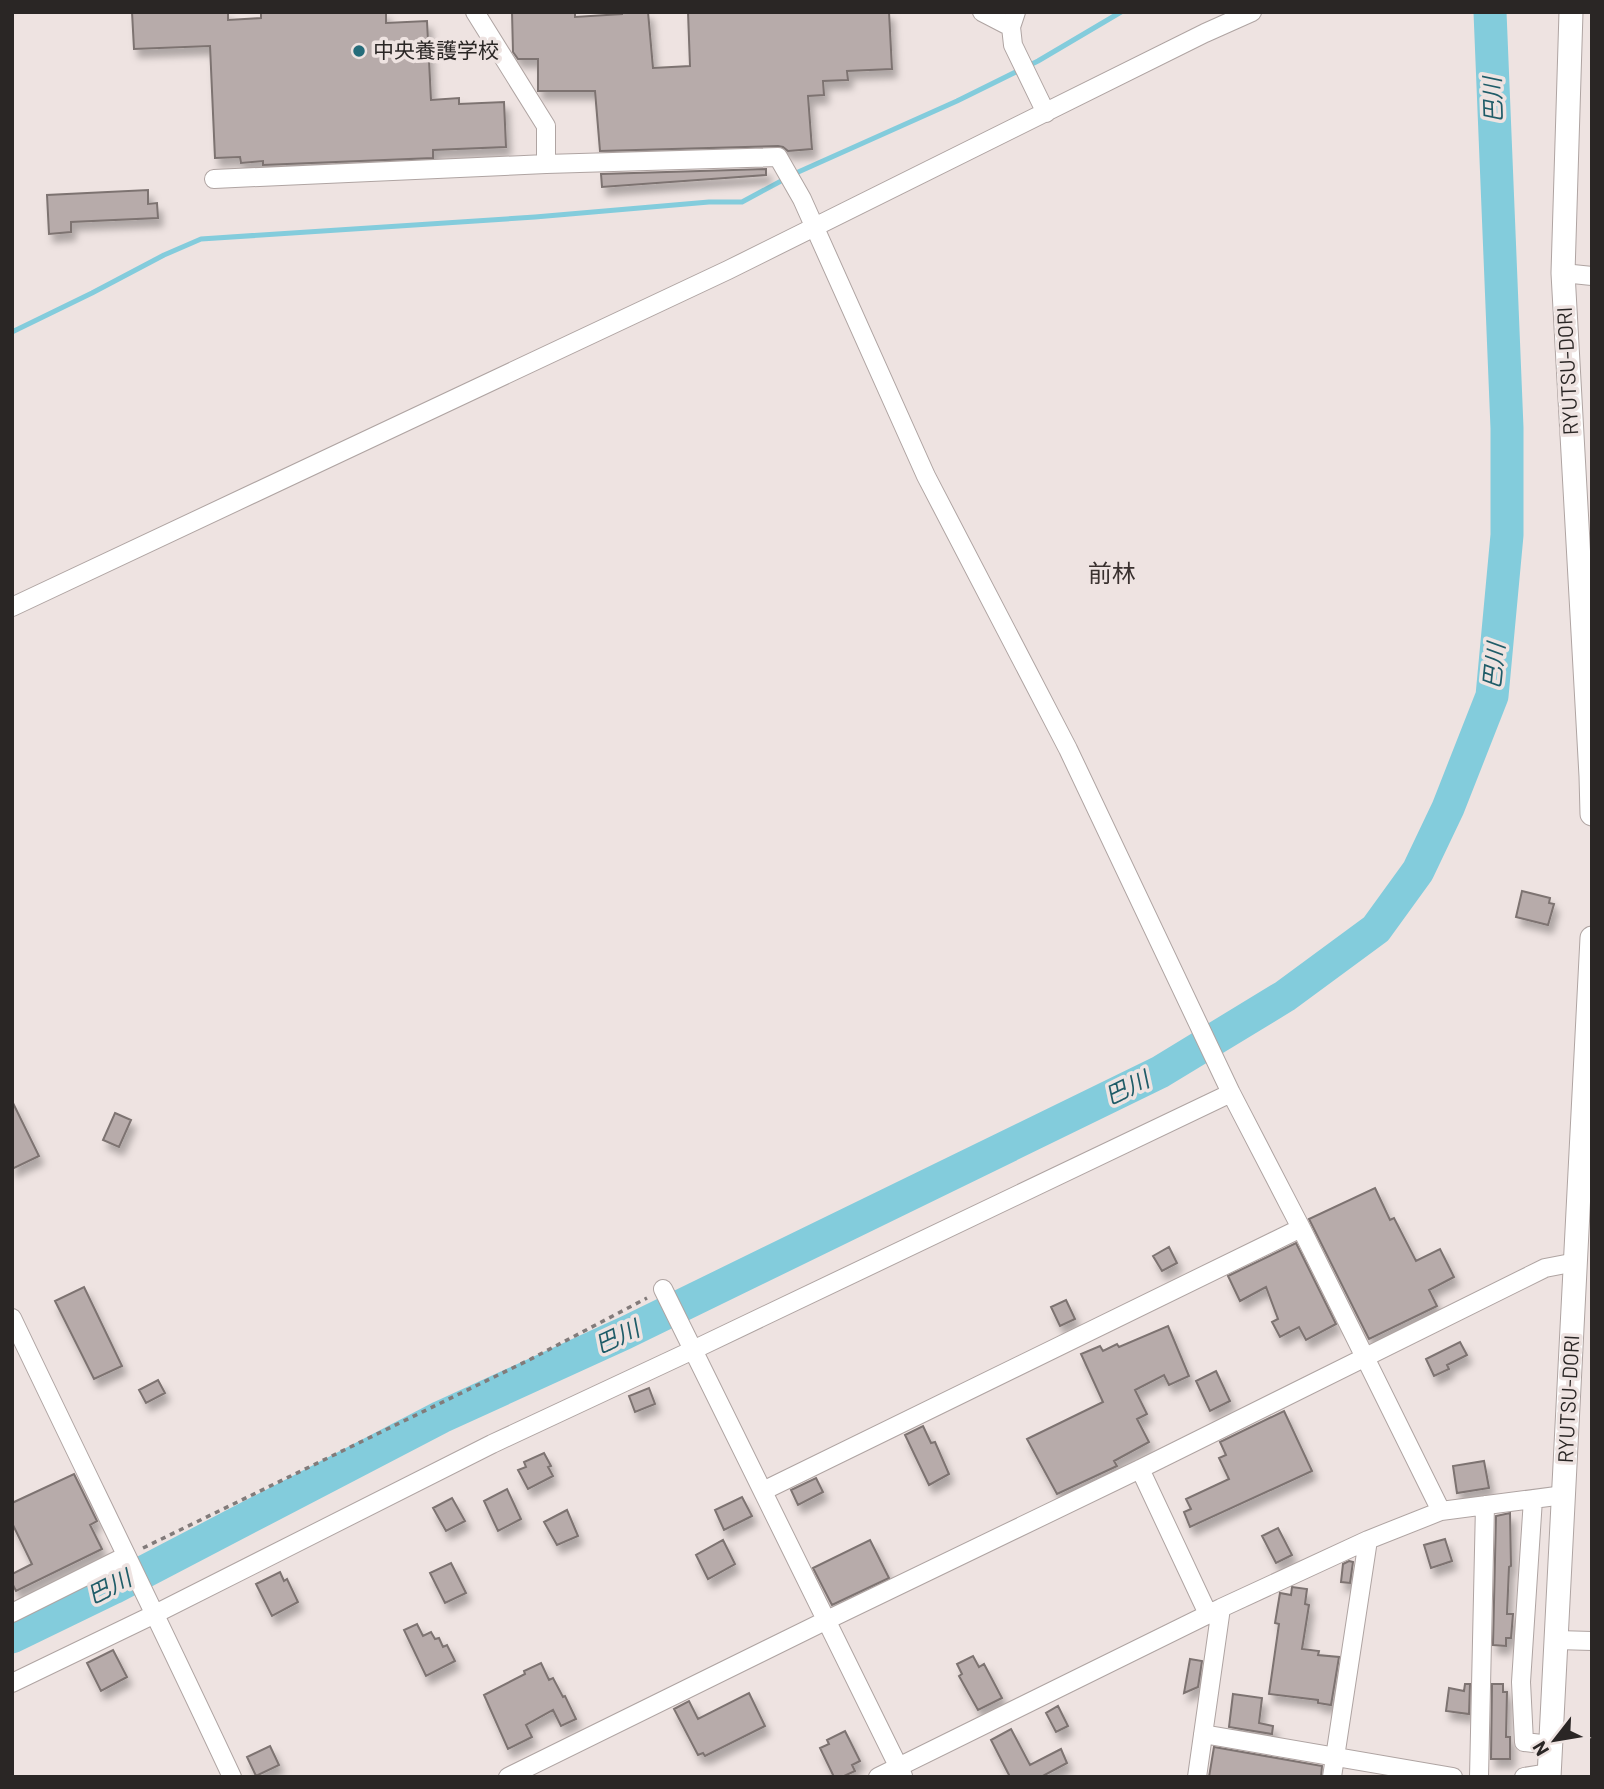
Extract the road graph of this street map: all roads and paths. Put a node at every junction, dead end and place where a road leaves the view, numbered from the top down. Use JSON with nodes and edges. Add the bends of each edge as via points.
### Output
{"nodes":[{"id":1,"x":475,"y":12,"type":"edge"},
{"id":2,"x":982,"y":12,"type":"edge"},
{"id":3,"x":1252,"y":12,"type":"edge"},
{"id":4,"x":1572,"y":12,"type":"edge"},
{"id":5,"x":1013,"y":28,"type":"edge"},
{"id":6,"x":1045,"y":113,"type":"junction"},
{"id":7,"x":546,"y":164,"type":"junction"},
{"id":8,"x":214,"y":179,"type":"dead end"},
{"id":9,"x":814,"y":227,"type":"junction"},
{"id":10,"x":1563,"y":273,"type":"junction"},
{"id":11,"x":1592,"y":276,"type":"edge"},
{"id":12,"x":1584,"y":498,"type":"edge"},
{"id":13,"x":12,"y":607,"type":"edge"},
{"id":14,"x":1591,"y":776,"type":"edge"},
{"id":15,"x":1592,"y":814,"type":"edge"},
{"id":16,"x":1592,"y":938,"type":"edge"},
{"id":17,"x":1231,"y":1093,"type":"junction"},
{"id":18,"x":1587,"y":1133,"type":"edge"},
{"id":19,"x":1301,"y":1228,"type":"junction"},
{"id":20,"x":1584,"y":1230,"type":"edge"},
{"id":21,"x":1576,"y":1262,"type":"junction"},
{"id":22,"x":663,"y":1289,"type":"joint"},
{"id":23,"x":12,"y":1318,"type":"edge"},
{"id":24,"x":693,"y":1350,"type":"junction"},
{"id":25,"x":1365,"y":1357,"type":"junction"},
{"id":26,"x":1140,"y":1469,"type":"junction"},
{"id":27,"x":762,"y":1491,"type":"junction"},
{"id":28,"x":1564,"y":1495,"type":"junction"},
{"id":29,"x":1533,"y":1499,"type":"junction"},
{"id":30,"x":1485,"y":1505,"type":"junction"},
{"id":31,"x":1441,"y":1511,"type":"junction"},
{"id":32,"x":1368,"y":1540,"type":"junction"},
{"id":33,"x":126,"y":1556,"type":"junction"},
{"id":34,"x":1214,"y":1611,"type":"junction"},
{"id":35,"x":12,"y":1613,"type":"edge"},
{"id":36,"x":155,"y":1614,"type":"junction"},
{"id":37,"x":825,"y":1621,"type":"junction"},
{"id":38,"x":1557,"y":1640,"type":"junction"},
{"id":39,"x":1592,"y":1642,"type":"edge"},
{"id":40,"x":12,"y":1683,"type":"edge"},
{"id":41,"x":1203,"y":1734,"type":"junction"},
{"id":42,"x":1550,"y":1745,"type":"junction"},
{"id":43,"x":1335,"y":1757,"type":"junction"},
{"id":44,"x":901,"y":1772,"type":"edge"},
{"id":45,"x":1549,"y":1775,"type":"edge"},
{"id":46,"x":232,"y":1777,"type":"edge"},
{"id":47,"x":509,"y":1777,"type":"edge"},
{"id":48,"x":878,"y":1777,"type":"edge"},
{"id":49,"x":1197,"y":1777,"type":"edge"},
{"id":50,"x":1332,"y":1777,"type":"edge"},
{"id":51,"x":1453,"y":1777,"type":"edge"},
{"id":52,"x":1479,"y":1777,"type":"edge"},
{"id":53,"x":1524,"y":1777,"type":"edge"}],
"edges":[{"from":1,"to":7,"type":"street","via":[[546,126]]},
{"from":2,"to":5,"type":"street"},
{"from":3,"to":6,"type":"street"},
{"from":4,"to":10,"type":"main road","name":"RYUTSU-DORI"},
{"from":5,"to":6,"type":"street","via":[[1031,86]]},
{"from":6,"to":9,"type":"street"},
{"from":7,"to":8,"type":"street"},
{"from":7,"to":9,"type":"street","via":[[778,157]]},
{"from":9,"to":13,"type":"street"},
{"from":9,"to":17,"type":"street","via":[[926,475],[1068,749]]},
{"from":10,"to":11,"type":"street"},
{"from":10,"to":12,"type":"main road","name":"RYUTSU-DORI"},
{"from":12,"to":14,"type":"main road","name":"RYUTSU-DORI"},
{"from":14,"to":15,"type":"main road","name":"RYUTSU-DORI"},
{"from":16,"to":18,"type":"main road","name":"RYUTSU-DORI"},
{"from":17,"to":19,"type":"street"},
{"from":17,"to":24,"type":"street"},
{"from":18,"to":20,"type":"main road","name":"RYUTSU-DORI"},
{"from":19,"to":25,"type":"street"},
{"from":19,"to":27,"type":"street"},
{"from":20,"to":21,"type":"main road","name":"RYUTSU-DORI"},
{"from":21,"to":25,"type":"street","via":[[1545,1268]]},
{"from":21,"to":28,"type":"main road","name":"RYUTSU-DORI"},
{"from":22,"to":24,"type":"street"},
{"from":22,"to":33,"type":"path","via":[[529,1360]]},
{"from":23,"to":33,"type":"street"},
{"from":24,"to":27,"type":"street"},
{"from":24,"to":36,"type":"street","via":[[492,1444]]},
{"from":25,"to":26,"type":"street"},
{"from":25,"to":31,"type":"street"},
{"from":26,"to":34,"type":"street"},
{"from":26,"to":37,"type":"street"},
{"from":27,"to":37,"type":"street"},
{"from":28,"to":29,"type":"street"},
{"from":28,"to":38,"type":"main road","name":"RYUTSU-DORI"},
{"from":29,"to":30,"type":"street"},
{"from":29,"to":42,"type":"street","via":[[1521,1682],[1524,1742]]},
{"from":30,"to":31,"type":"street"},
{"from":30,"to":52,"type":"street"},
{"from":31,"to":32,"type":"street"},
{"from":32,"to":34,"type":"street"},
{"from":32,"to":43,"type":"street"},
{"from":33,"to":35,"type":"street"},
{"from":33,"to":36,"type":"street"},
{"from":34,"to":41,"type":"street"},
{"from":34,"to":44,"type":"street"},
{"from":36,"to":40,"type":"street"},
{"from":36,"to":46,"type":"street"},
{"from":37,"to":44,"type":"street"},
{"from":37,"to":47,"type":"street"},
{"from":38,"to":39,"type":"street"},
{"from":38,"to":42,"type":"main road","name":"RYUTSU-DORI"},
{"from":41,"to":43,"type":"street"},
{"from":41,"to":49,"type":"street"},
{"from":42,"to":45,"type":"main road","name":"RYUTSU-DORI"},
{"from":43,"to":50,"type":"street"},
{"from":43,"to":51,"type":"street"},
{"from":44,"to":48,"type":"street"},
{"from":45,"to":53,"type":"street"}]}
